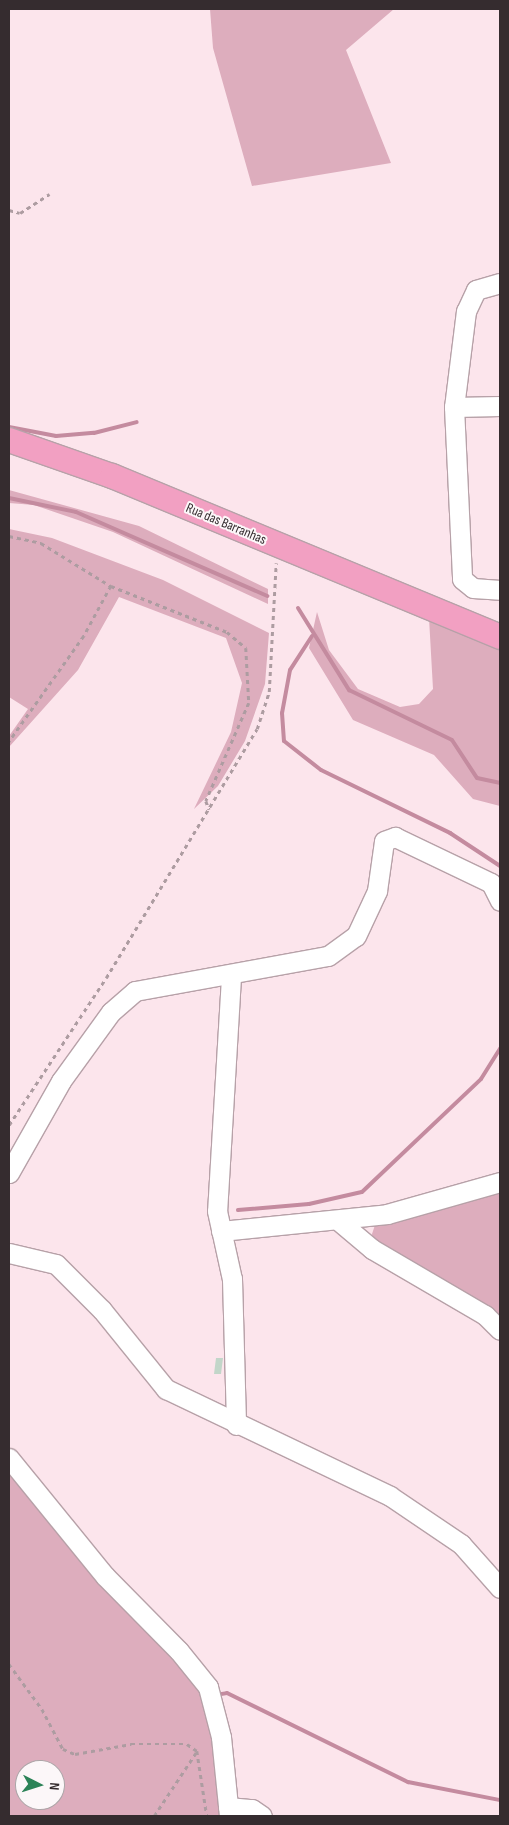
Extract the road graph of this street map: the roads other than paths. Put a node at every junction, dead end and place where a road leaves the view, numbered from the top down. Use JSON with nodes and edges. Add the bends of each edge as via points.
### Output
{"nodes":[{"id":1,"x":500,"y":283,"type":"edge"},
{"id":2,"x":500,"y":406,"type":"edge"},
{"id":3,"x":454,"y":408,"type":"junction"},
{"id":4,"x":9,"y":440,"type":"edge"},
{"id":5,"x":500,"y":590,"type":"edge"},
{"id":6,"x":500,"y":637,"type":"edge"},
{"id":7,"x":500,"y":901,"type":"edge"},
{"id":8,"x":232,"y":977,"type":"junction"},
{"id":9,"x":9,"y":1172,"type":"edge"},
{"id":10,"x":500,"y":1182,"type":"edge"},
{"id":11,"x":340,"y":1222,"type":"junction"},
{"id":12,"x":221,"y":1231,"type":"junction"},
{"id":13,"x":9,"y":1253,"type":"edge"},
{"id":14,"x":500,"y":1330,"type":"edge"},
{"id":15,"x":236,"y":1425,"type":"junction"},
{"id":16,"x":9,"y":1458,"type":"edge"},
{"id":17,"x":500,"y":1588,"type":"edge"},
{"id":18,"x":228,"y":1811,"type":"edge"},
{"id":19,"x":262,"y":1816,"type":"edge"}],
"edges":[{"from":1,"to":3,"type":"lane","via":[[476,290],[466,311]]},
{"from":2,"to":3,"type":"lane"},
{"from":3,"to":5,"type":"lane","via":[[462,579],[473,588]]},
{"from":4,"to":6,"type":"main road","name":"Rua das Barranhas","via":[[46,450]]},
{"from":7,"to":8,"type":"lane","via":[[491,883],[395,837],[384,841],[377,891],[356,936],[328,956]]},
{"from":8,"to":9,"type":"lane","via":[[135,991],[111,1012],[61,1081]]},
{"from":8,"to":12,"type":"lane","via":[[217,1212]]},
{"from":10,"to":11,"type":"lane","via":[[455,1198]]},
{"from":11,"to":12,"type":"lane"},
{"from":11,"to":14,"type":"lane","via":[[372,1249],[484,1315]]},
{"from":12,"to":15,"type":"lane","via":[[232,1279]]},
{"from":13,"to":15,"type":"lane","via":[[56,1264],[102,1310],[166,1389]]},
{"from":15,"to":17,"type":"lane","via":[[390,1496],[461,1544]]},
{"from":16,"to":18,"type":"lane","via":[[105,1576],[179,1651],[208,1687],[222,1737]]},
{"from":18,"to":19,"type":"lane","via":[[252,1809]]}]}
